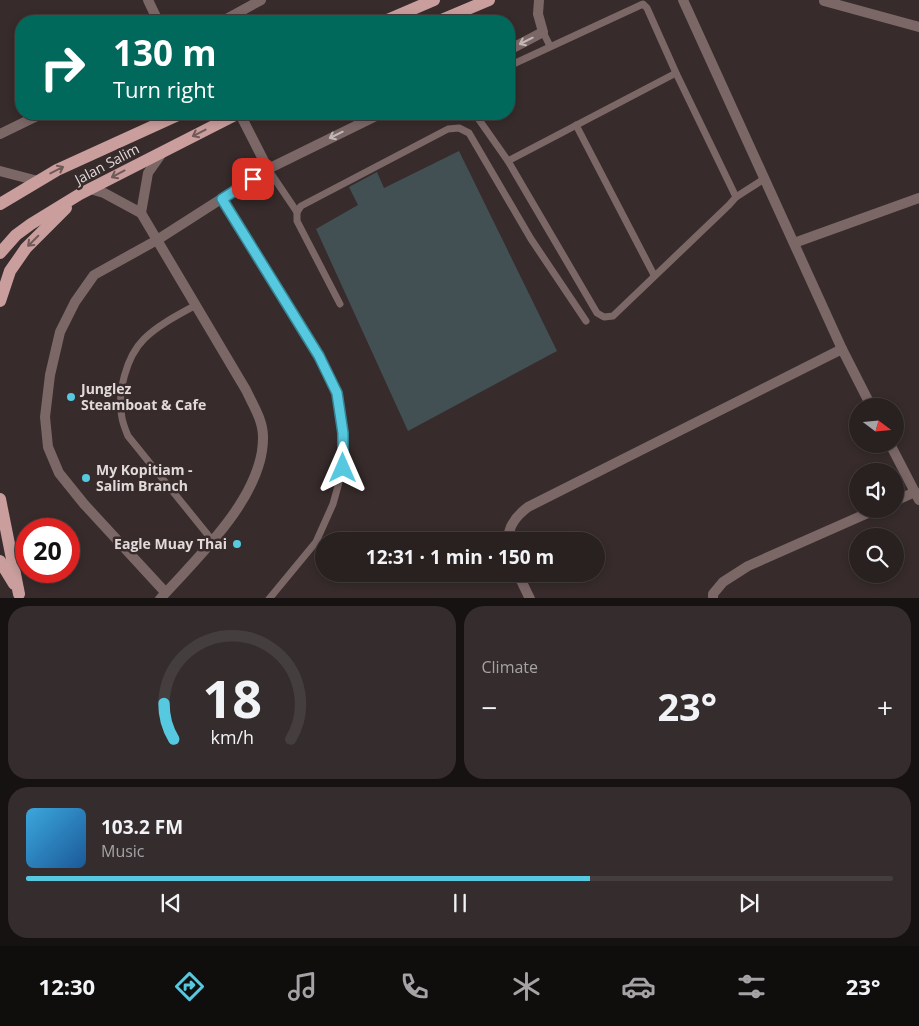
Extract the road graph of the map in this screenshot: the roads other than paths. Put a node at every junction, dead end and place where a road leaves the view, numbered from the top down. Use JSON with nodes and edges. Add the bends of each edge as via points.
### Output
{"nodes":[{"id":1,"x":148,"y":0,"type":"edge"},
{"id":2,"x":261,"y":0,"type":"edge"},
{"id":3,"x":434,"y":0,"type":"edge"},
{"id":4,"x":489,"y":0,"type":"edge"},
{"id":5,"x":538,"y":0,"type":"edge"},
{"id":6,"x":683,"y":0,"type":"edge"},
{"id":7,"x":824,"y":1,"type":"dead end"},
{"id":8,"x":155,"y":15,"type":"edge"},
{"id":9,"x":234,"y":15,"type":"edge"},
{"id":10,"x":399,"y":15,"type":"edge"},
{"id":11,"x":453,"y":15,"type":"edge"},
{"id":12,"x":919,"y":27,"type":"edge"},
{"id":13,"x":543,"y":32,"type":"junction"},
{"id":14,"x":550,"y":46,"type":"junction"},
{"id":15,"x":515,"y":47,"type":"edge"},
{"id":16,"x":515,"y":63,"type":"edge"},
{"id":17,"x":676,"y":74,"type":"junction"},
{"id":18,"x":29,"y":120,"type":"edge"},
{"id":19,"x":167,"y":120,"type":"edge"},
{"id":20,"x":226,"y":120,"type":"edge"},
{"id":21,"x":241,"y":120,"type":"edge"},
{"id":22,"x":368,"y":120,"type":"edge"},
{"id":23,"x":479,"y":120,"type":"edge"},
{"id":24,"x":576,"y":125,"type":"junction"},
{"id":25,"x":0,"y":134,"type":"edge"},
{"id":26,"x":162,"y":152,"type":"junction"},
{"id":27,"x":508,"y":161,"type":"junction"},
{"id":28,"x":268,"y":169,"type":"junction"},
{"id":29,"x":0,"y":171,"type":"edge"},
{"id":30,"x":764,"y":178,"type":"junction"},
{"id":31,"x":38,"y":181,"type":"junction"},
{"id":32,"x":85,"y":192,"type":"junction"},
{"id":33,"x":736,"y":197,"type":"junction"},
{"id":34,"x":919,"y":198,"type":"edge"},
{"id":35,"x":222,"y":199,"type":"junction"},
{"id":36,"x":0,"y":204,"type":"edge"},
{"id":37,"x":297,"y":212,"type":"junction"},
{"id":38,"x":141,"y":213,"type":"junction"},
{"id":39,"x":157,"y":240,"type":"junction"},
{"id":40,"x":794,"y":243,"type":"junction"},
{"id":41,"x":0,"y":253,"type":"edge"},
{"id":42,"x":654,"y":275,"type":"junction"},
{"id":43,"x":0,"y":301,"type":"edge"},
{"id":44,"x":340,"y":304,"type":"dead end"},
{"id":45,"x":196,"y":305,"type":"junction"},
{"id":46,"x":586,"y":322,"type":"dead end"},
{"id":47,"x":842,"y":349,"type":"junction"},
{"id":48,"x":867,"y":398,"type":"edge"},
{"id":49,"x":895,"y":453,"type":"edge"},
{"id":50,"x":917,"y":496,"type":"edge"},
{"id":51,"x":0,"y":499,"type":"edge"},
{"id":52,"x":904,"y":499,"type":"edge"},
{"id":53,"x":857,"y":518,"type":"edge"},
{"id":54,"x":508,"y":532,"type":"edge"},
{"id":55,"x":212,"y":540,"type":"junction"},
{"id":56,"x":0,"y":560,"type":"edge"},
{"id":57,"x":522,"y":582,"type":"edge"},
{"id":58,"x":20,"y":596,"type":"edge"},
{"id":59,"x":165,"y":596,"type":"edge"},
{"id":60,"x":269,"y":598,"type":"edge"},
{"id":61,"x":530,"y":598,"type":"edge"},
{"id":62,"x":713,"y":598,"type":"edge"}],
"edges":[{"from":1,"to":8,"type":"street"},
{"from":2,"to":9,"type":"street"},
{"from":3,"to":10,"type":"main road"},
{"from":4,"to":11,"type":"main road"},
{"from":5,"to":13,"type":"street"},
{"from":6,"to":30,"type":"street"},
{"from":7,"to":12,"type":"street"},
{"from":13,"to":14,"type":"lane"},
{"from":13,"to":15,"type":"street","one_way":true},
{"from":14,"to":16,"type":"lane"},
{"from":14,"to":17,"type":"lane","via":[[643,4]]},
{"from":17,"to":24,"type":"lane"},
{"from":17,"to":33,"type":"lane"},
{"from":18,"to":25,"type":"street"},
{"from":31,"to":19,"type":"main road","name":"Jalan Salim","one_way":true},
{"from":20,"to":26,"type":"main road","name":"Jalan Salim","one_way":true},
{"from":21,"to":28,"type":"street"},
{"from":22,"to":28,"type":"street","one_way":true},
{"from":23,"to":27,"type":"lane"},
{"from":24,"to":27,"type":"lane"},
{"from":24,"to":42,"type":"lane"},
{"from":26,"to":32,"type":"main road","name":"Jalan Salim","one_way":true},
{"from":26,"to":38,"type":"street","via":[[148,173]]},
{"from":27,"to":42,"type":"lane","via":[[597,314],[613,316]]},
{"from":28,"to":35,"type":"street"},
{"from":28,"to":37,"type":"lane"},
{"from":29,"to":31,"type":"street"},
{"from":30,"to":33,"type":"lane"},
{"from":30,"to":40,"type":"street"},
{"from":31,"to":36,"type":"main road","name":"Jalan Salim"},
{"from":32,"to":38,"type":"street","via":[[104,193]]},
{"from":32,"to":41,"type":"main road","name":"Jalan Salim","via":[[31,224]]},
{"from":32,"to":43,"type":"main road","one_way":true,"via":[[26,248],[10,271]]},
{"from":33,"to":42,"type":"lane"},
{"from":34,"to":40,"type":"street"},
{"from":35,"to":39,"type":"street"},
{"from":35,"to":60,"type":"lane","via":[[319,356],[337,393],[343,433],[343,468],[333,504],[316,542]]},
{"from":37,"to":44,"type":"lane","via":[[297,221]]},
{"from":37,"to":46,"type":"lane","via":[[301,206],[318,197],[448,130],[458,128],[469,133],[531,239]]},
{"from":38,"to":39,"type":"street"},
{"from":39,"to":45,"type":"street"},
{"from":39,"to":59,"type":"street","via":[[94,275],[74,302],[60,332],[45,417],[48,448],[60,473]]},
{"from":40,"to":47,"type":"street"},
{"from":45,"to":55,"type":"street","via":[[246,390],[258,415],[263,436],[260,462],[250,490]]},
{"from":45,"to":55,"type":"lane","via":[[170,319],[144,339],[130,358],[122,385],[122,418],[128,436]]},
{"from":47,"to":48,"type":"street"},
{"from":47,"to":54,"type":"street","via":[[528,507],[517,516]]},
{"from":49,"to":50,"type":"street"},
{"from":50,"to":52,"type":"street"},
{"from":51,"to":58,"type":"main road"},
{"from":53,"to":62,"type":"street","via":[[748,566],[722,582]]},
{"from":55,"to":59,"type":"street"},
{"from":56,"to":58,"type":"main road"},
{"from":57,"to":61,"type":"street"}]}
